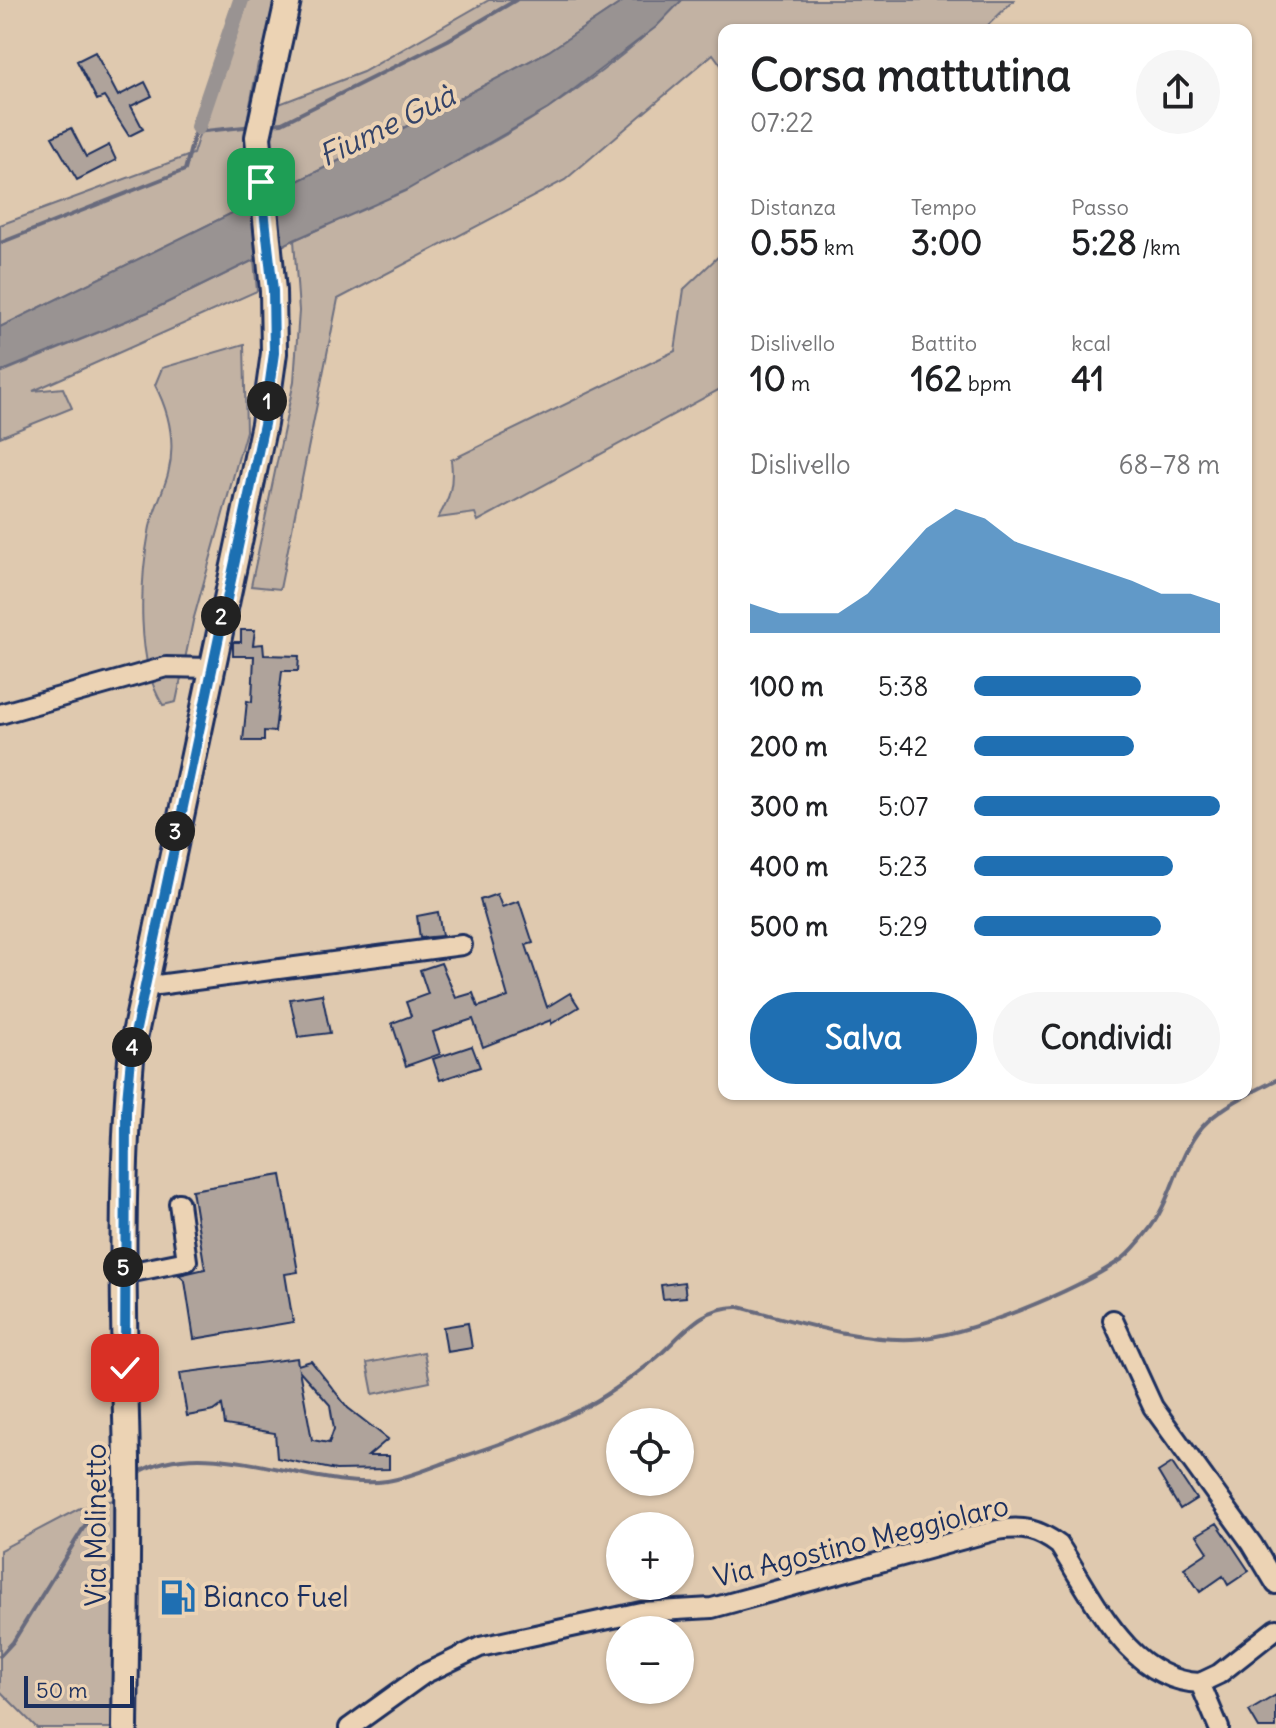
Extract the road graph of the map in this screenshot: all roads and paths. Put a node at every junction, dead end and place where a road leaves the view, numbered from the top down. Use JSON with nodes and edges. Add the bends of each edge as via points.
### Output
{"nodes":[{"id":1,"x":288,"y":0,"type":"edge"},
{"id":2,"x":210,"y":668,"type":"junction"},
{"id":3,"x":0,"y":714,"type":"edge"},
{"id":4,"x":462,"y":945,"type":"dead end"},
{"id":5,"x":142,"y":987,"type":"junction"},
{"id":6,"x":179,"y":1203,"type":"dead end"},
{"id":7,"x":123,"y":1274,"type":"junction"},
{"id":8,"x":1113,"y":1320,"type":"dead end"},
{"id":9,"x":1276,"y":1584,"type":"edge"},
{"id":10,"x":1276,"y":1629,"type":"edge"},
{"id":11,"x":1200,"y":1683,"type":"junction"},
{"id":12,"x":125,"y":1728,"type":"edge"},
{"id":13,"x":349,"y":1728,"type":"edge"},
{"id":14,"x":1219,"y":1728,"type":"edge"}],
"edges":[{"from":1,"to":2,"type":"main road","name":"Via Molinetto","via":[[258,137],[274,353],[264,424]]},
{"from":2,"to":3,"type":"street","via":[[166,667]]},
{"from":2,"to":5,"type":"main road","name":"Via Molinetto"},
{"from":4,"to":5,"type":"street"},
{"from":5,"to":7,"type":"main road","name":"Via Molinetto","via":[[126,1110]]},
{"from":6,"to":7,"type":"street","via":[[187,1261]]},
{"from":7,"to":12,"type":"main road","name":"Via Molinetto"},
{"from":8,"to":9,"type":"street","via":[[1153,1407]]},
{"from":10,"to":11,"type":"street"},
{"from":11,"to":13,"type":"street","name":"Via Agostino Meggiolaro","via":[[1160,1673],[1135,1656],[1059,1545],[1042,1532],[1021,1526],[712,1608],[641,1612],[480,1647],[424,1674]]},
{"from":11,"to":14,"type":"street"}]}
